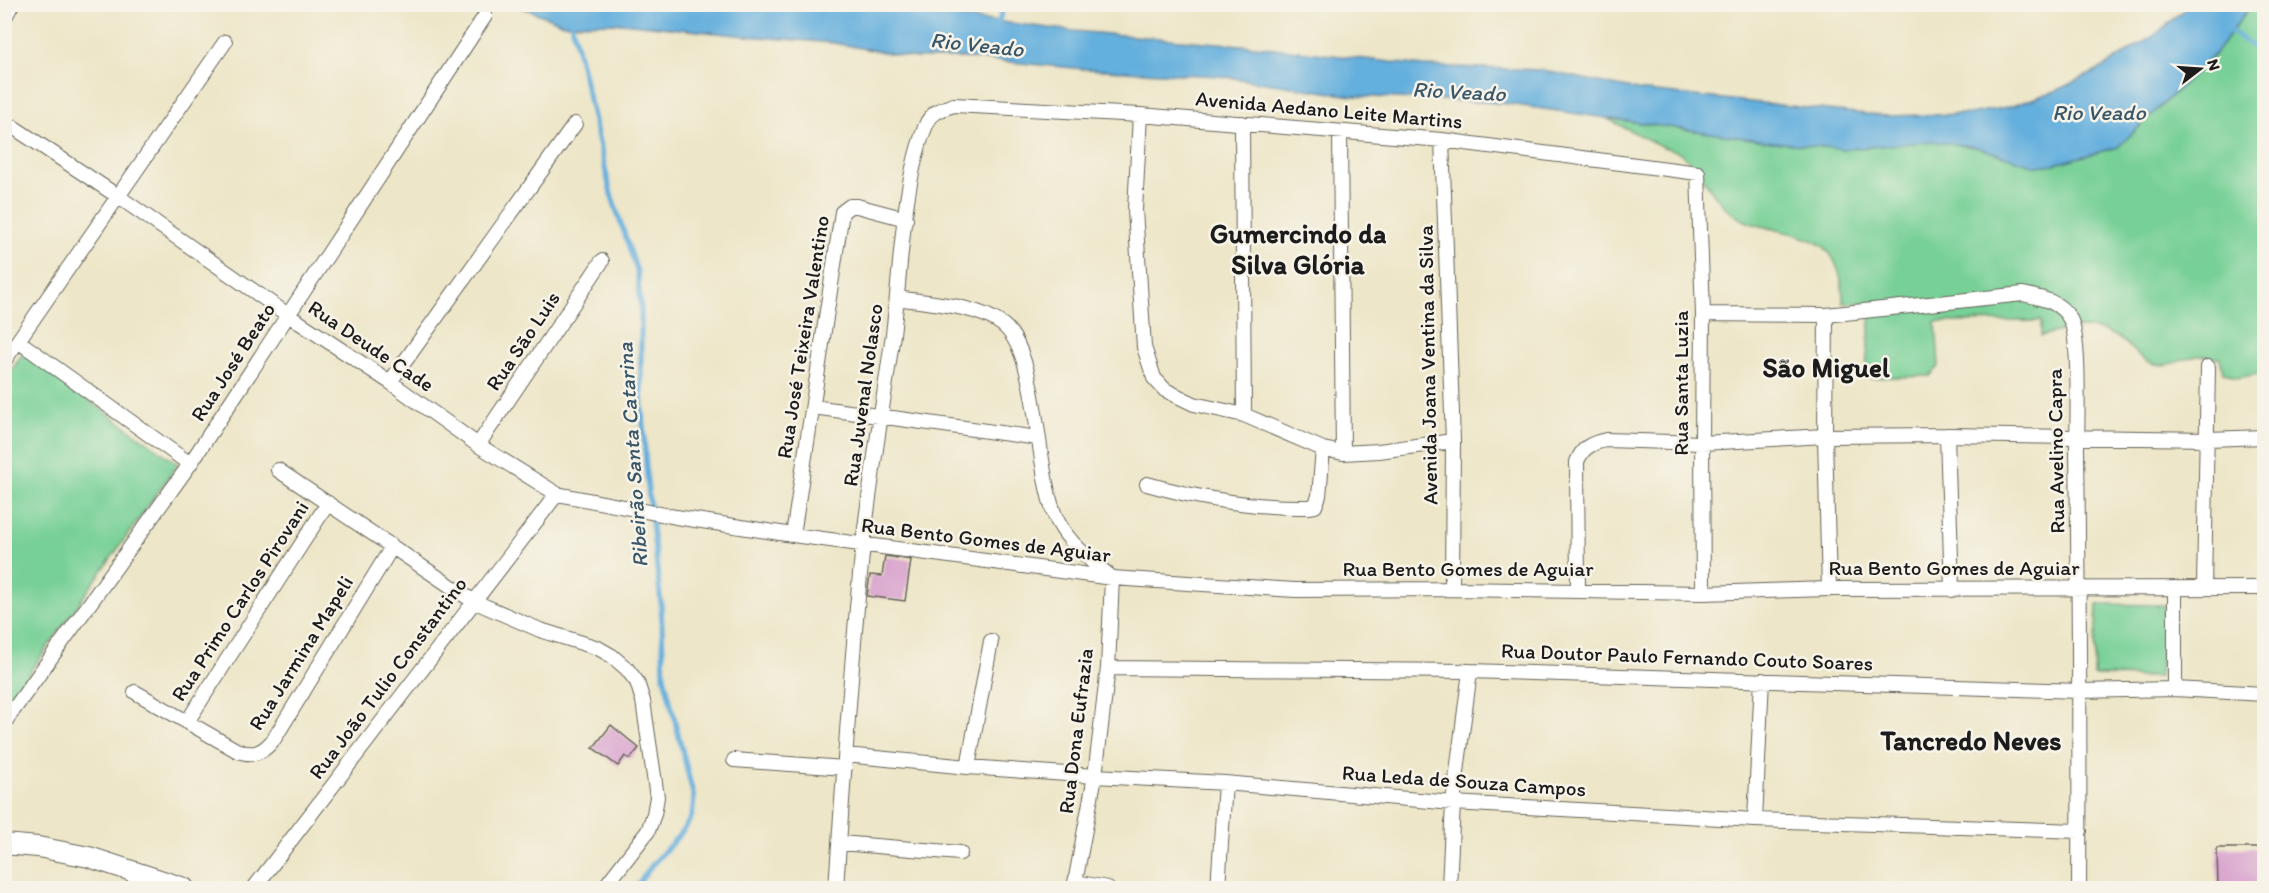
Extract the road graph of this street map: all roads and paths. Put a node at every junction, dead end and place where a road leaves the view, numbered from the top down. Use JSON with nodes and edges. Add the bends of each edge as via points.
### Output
{"nodes":[{"id":1,"x":12,"y":4,"type":"edge"},
{"id":2,"x":485,"y":16,"type":"dead end"},
{"id":3,"x":4,"y":19,"type":"edge"},
{"id":4,"x":225,"y":42,"type":"dead end"},
{"id":5,"x":954,"y":105,"type":"joint"},
{"id":6,"x":1140,"y":115,"type":"junction"},
{"id":7,"x":4,"y":121,"type":"edge"},
{"id":8,"x":1242,"y":123,"type":"junction"},
{"id":9,"x":575,"y":124,"type":"dead end"},
{"id":10,"x":1340,"y":132,"type":"junction"},
{"id":11,"x":1442,"y":140,"type":"junction"},
{"id":12,"x":1698,"y":173,"type":"joint"},
{"id":13,"x":119,"y":197,"type":"junction"},
{"id":14,"x":906,"y":219,"type":"junction"},
{"id":15,"x":602,"y":261,"type":"dead end"},
{"id":16,"x":897,"y":298,"type":"junction"},
{"id":17,"x":1703,"y":314,"type":"junction"},
{"id":18,"x":288,"y":315,"type":"junction"},
{"id":19,"x":1826,"y":315,"type":"junction"},
{"id":20,"x":18,"y":341,"type":"junction"},
{"id":21,"x":4,"y":361,"type":"edge"},
{"id":22,"x":2208,"y":367,"type":"dead end"},
{"id":23,"x":390,"y":382,"type":"junction"},
{"id":24,"x":813,"y":407,"type":"junction"},
{"id":25,"x":1244,"y":415,"type":"junction"},
{"id":26,"x":882,"y":417,"type":"junction"},
{"id":27,"x":1947,"y":435,"type":"junction"},
{"id":28,"x":1824,"y":436,"type":"junction"},
{"id":29,"x":2077,"y":437,"type":"junction"},
{"id":30,"x":1038,"y":438,"type":"junction"},
{"id":31,"x":2265,"y":438,"type":"edge"},
{"id":32,"x":2208,"y":439,"type":"junction"},
{"id":33,"x":1453,"y":441,"type":"junction"},
{"id":34,"x":1701,"y":443,"type":"junction"},
{"id":35,"x":478,"y":445,"type":"junction"},
{"id":36,"x":1323,"y":449,"type":"junction"},
{"id":37,"x":1343,"y":453,"type":"junction"},
{"id":38,"x":190,"y":464,"type":"junction"},
{"id":39,"x":278,"y":470,"type":"dead end"},
{"id":40,"x":1147,"y":484,"type":"dead end"},
{"id":41,"x":557,"y":494,"type":"junction"},
{"id":42,"x":328,"y":503,"type":"junction"},
{"id":43,"x":676,"y":517,"type":"joint"},
{"id":44,"x":793,"y":535,"type":"junction"},
{"id":45,"x":863,"y":545,"type":"junction"},
{"id":46,"x":392,"y":547,"type":"junction"},
{"id":47,"x":1112,"y":578,"type":"junction"},
{"id":48,"x":2175,"y":588,"type":"junction"},
{"id":49,"x":2204,"y":588,"type":"junction"},
{"id":50,"x":2265,"y":588,"type":"edge"},
{"id":51,"x":1452,"y":589,"type":"junction"},
{"id":52,"x":1829,"y":589,"type":"junction"},
{"id":53,"x":2078,"y":589,"type":"junction"},
{"id":54,"x":1952,"y":590,"type":"junction"},
{"id":55,"x":1578,"y":591,"type":"junction"},
{"id":56,"x":1703,"y":593,"type":"junction"},
{"id":57,"x":473,"y":601,"type":"junction"},
{"id":58,"x":991,"y":641,"type":"dead end"},
{"id":59,"x":1108,"y":668,"type":"junction"},
{"id":60,"x":1470,"y":671,"type":"junction"},
{"id":61,"x":1762,"y":680,"type":"junction"},
{"id":62,"x":2175,"y":689,"type":"junction"},
{"id":63,"x":2079,"y":691,"type":"junction"},
{"id":64,"x":135,"y":692,"type":"dead end"},
{"id":65,"x":2265,"y":694,"type":"edge"},
{"id":66,"x":187,"y":722,"type":"junction"},
{"id":67,"x":4,"y":723,"type":"edge"},
{"id":68,"x":734,"y":760,"type":"dead end"},
{"id":69,"x":846,"y":761,"type":"junction"},
{"id":70,"x":968,"y":766,"type":"junction"},
{"id":71,"x":1095,"y":776,"type":"junction"},
{"id":72,"x":1225,"y":783,"type":"junction"},
{"id":73,"x":1454,"y":803,"type":"junction"},
{"id":74,"x":1755,"y":820,"type":"junction"},
{"id":75,"x":2080,"y":831,"type":"junction"},
{"id":76,"x":840,"y":843,"type":"junction"},
{"id":77,"x":4,"y":844,"type":"edge"},
{"id":78,"x":960,"y":854,"type":"dead end"},
{"id":79,"x":1074,"y":885,"type":"edge"},
{"id":80,"x":184,"y":888,"type":"edge"},
{"id":81,"x":254,"y":888,"type":"edge"},
{"id":82,"x":604,"y":888,"type":"edge"},
{"id":83,"x":836,"y":888,"type":"edge"},
{"id":84,"x":1107,"y":888,"type":"edge"},
{"id":85,"x":1218,"y":888,"type":"edge"},
{"id":86,"x":1449,"y":888,"type":"edge"},
{"id":87,"x":2079,"y":888,"type":"edge"}],
"edges":[{"from":1,"to":3,"type":"street"},
{"from":2,"to":18,"type":"street","name":"Rua José Beato"},
{"from":4,"to":13,"type":"street"},
{"from":5,"to":6,"type":"street","name":"Avenida Aedano Leite Martins"},
{"from":5,"to":14,"type":"street","name":"Rua Juvenal Nolasco","via":[[933,114],[926,122],[914,163]]},
{"from":6,"to":8,"type":"street","name":"Avenida Aedano Leite Martins"},
{"from":6,"to":25,"type":"street","via":[[1135,210],[1148,363],[1154,378],[1181,399]]},
{"from":7,"to":13,"type":"street","name":"Rua Deude Cade"},
{"from":8,"to":10,"type":"street","name":"Avenida Aedano Leite Martins"},
{"from":8,"to":25,"type":"street"},
{"from":9,"to":23,"type":"street"},
{"from":10,"to":11,"type":"street","name":"Avenida Aedano Leite Martins"},
{"from":10,"to":37,"type":"street"},
{"from":11,"to":12,"type":"street","name":"Avenida Aedano Leite Martins"},
{"from":11,"to":33,"type":"street","name":"Avenida Joana Ventina da Silva"},
{"from":12,"to":17,"type":"street","name":"Rua Santa Luzia"},
{"from":13,"to":18,"type":"street","name":"Rua Deude Cade"},
{"from":13,"to":20,"type":"street"},
{"from":14,"to":16,"type":"street","name":"Rua Juvenal Nolasco"},
{"from":14,"to":24,"type":"street","name":"Rua José Teixeira Valentino","via":[[857,206],[842,212]]},
{"from":15,"to":35,"type":"street","name":"Rua São Luis"},
{"from":16,"to":26,"type":"street","name":"Rua Juvenal Nolasco"},
{"from":16,"to":30,"type":"street","via":[[969,310],[1005,326],[1024,362]]},
{"from":17,"to":19,"type":"street"},
{"from":17,"to":34,"type":"street","name":"Rua Santa Luzia"},
{"from":18,"to":23,"type":"street","name":"Rua Deude Cade"},
{"from":18,"to":38,"type":"street","name":"Rua José Beato"},
{"from":19,"to":28,"type":"street"},
{"from":19,"to":29,"type":"street","name":"Rua Avelino Capra","via":[[2023,294],[2044,298],[2059,306],[2070,319],[2075,337]]},
{"from":20,"to":21,"type":"street"},
{"from":20,"to":38,"type":"street"},
{"from":22,"to":32,"type":"street"},
{"from":23,"to":35,"type":"street","name":"Rua Deude Cade"},
{"from":24,"to":26,"type":"street"},
{"from":24,"to":44,"type":"street","name":"Rua José Teixeira Valentino"},
{"from":25,"to":36,"type":"street"},
{"from":26,"to":30,"type":"street"},
{"from":26,"to":45,"type":"street","name":"Rua Juvenal Nolasco"},
{"from":27,"to":28,"type":"street"},
{"from":27,"to":29,"type":"street"},
{"from":27,"to":54,"type":"street"},
{"from":28,"to":34,"type":"street"},
{"from":28,"to":52,"type":"street"},
{"from":29,"to":32,"type":"street"},
{"from":29,"to":53,"type":"street","name":"Rua Avelino Capra"},
{"from":30,"to":47,"type":"street","via":[[1058,521],[1073,545]]},
{"from":31,"to":32,"type":"street"},
{"from":32,"to":49,"type":"street"},
{"from":33,"to":37,"type":"street"},
{"from":33,"to":51,"type":"street","name":"Avenida Joana Ventina da Silva"},
{"from":34,"to":55,"type":"street","via":[[1606,440],[1594,442],[1580,454]]},
{"from":34,"to":56,"type":"street","name":"Rua Santa Luzia"},
{"from":35,"to":41,"type":"street","name":"Rua Deude Cade"},
{"from":36,"to":37,"type":"street"},
{"from":36,"to":40,"type":"street","via":[[1315,506],[1222,502]]},
{"from":38,"to":67,"type":"street","name":"Rua José Beato"},
{"from":39,"to":42,"type":"street","name":"Rua Primo Carlos Pirovani"},
{"from":41,"to":43,"type":"street","name":"Rua Deude Cade"},
{"from":41,"to":57,"type":"street","name":"Rua João Tulio Constantino"},
{"from":42,"to":46,"type":"street","name":"Rua Primo Carlos Pirovani"},
{"from":42,"to":66,"type":"street","name":"Rua Primo Carlos Pirovani"},
{"from":43,"to":44,"type":"street","name":"Rua Bento Gomes de Aguiar"},
{"from":44,"to":45,"type":"street","name":"Rua Bento Gomes de Aguiar"},
{"from":45,"to":47,"type":"street","name":"Rua Bento Gomes de Aguiar"},
{"from":45,"to":69,"type":"street","name":"Rua Juvenal Nolasco"},
{"from":46,"to":57,"type":"street","name":"Rua Primo Carlos Pirovani"},
{"from":46,"to":66,"type":"street","name":"Rua Jarmina Mapeli","via":[[269,746],[249,754]]},
{"from":47,"to":51,"type":"street","name":"Rua Bento Gomes de Aguiar","via":[[1295,590]]},
{"from":47,"to":59,"type":"street","name":"Rua Dona Eufrazia"},
{"from":48,"to":49,"type":"street","name":"Rua Bento Gomes de Aguiar"},
{"from":48,"to":53,"type":"street","name":"Rua Bento Gomes de Aguiar"},
{"from":48,"to":62,"type":"street"},
{"from":49,"to":50,"type":"street","name":"Rua Bento Gomes de Aguiar"},
{"from":51,"to":55,"type":"street","name":"Rua Bento Gomes de Aguiar"},
{"from":52,"to":54,"type":"street","name":"Rua Bento Gomes de Aguiar"},
{"from":52,"to":56,"type":"street","name":"Rua Bento Gomes de Aguiar"},
{"from":53,"to":54,"type":"street","name":"Rua Bento Gomes de Aguiar"},
{"from":53,"to":63,"type":"street","name":"Rua Avelino Capra"},
{"from":55,"to":56,"type":"street","name":"Rua Bento Gomes de Aguiar"},
{"from":57,"to":81,"type":"street","name":"Rua João Tulio Constantino"},
{"from":57,"to":82,"type":"street","name":"Rua Primo Carlos Pirovani","via":[[540,630],[598,648],[627,669],[637,682],[656,783],[654,814],[648,831]]},
{"from":58,"to":70,"type":"street"},
{"from":59,"to":60,"type":"street","name":"Rua Doutor Paulo Fernando Couto Soares"},
{"from":59,"to":71,"type":"street","name":"Rua Dona Eufrazia"},
{"from":60,"to":61,"type":"street","name":"Rua Doutor Paulo Fernando Couto Soares"},
{"from":60,"to":73,"type":"street"},
{"from":61,"to":63,"type":"street","name":"Rua Doutor Paulo Fernando Couto Soares"},
{"from":61,"to":74,"type":"street"},
{"from":62,"to":63,"type":"street","name":"Rua Doutor Paulo Fernando Couto Soares"},
{"from":62,"to":65,"type":"street","name":"Rua Doutor Paulo Fernando Couto Soares"},
{"from":63,"to":75,"type":"street","name":"Rua Avelino Capra"},
{"from":64,"to":66,"type":"street","name":"Rua Jarmina Mapeli"},
{"from":68,"to":69,"type":"street","name":"Rua Leda de Souza Campos"},
{"from":69,"to":70,"type":"street","name":"Rua Leda de Souza Campos"},
{"from":69,"to":76,"type":"street","name":"Rua Juvenal Nolasco"},
{"from":70,"to":71,"type":"street","name":"Rua Leda de Souza Campos"},
{"from":71,"to":72,"type":"street","name":"Rua Leda de Souza Campos"},
{"from":71,"to":79,"type":"street","name":"Rua Dona Eufrazia"},
{"from":72,"to":73,"type":"street","name":"Rua Leda de Souza Campos"},
{"from":72,"to":85,"type":"street"},
{"from":73,"to":74,"type":"street","name":"Rua Leda de Souza Campos"},
{"from":73,"to":86,"type":"street"},
{"from":74,"to":75,"type":"street","name":"Rua Leda de Souza Campos"},
{"from":75,"to":87,"type":"street","name":"Rua Avelino Capra"},
{"from":76,"to":78,"type":"street"},
{"from":76,"to":83,"type":"street","name":"Rua Juvenal Nolasco"},
{"from":77,"to":80,"type":"main road","via":[[89,857]]},
{"from":79,"to":84,"type":"street"}]}
